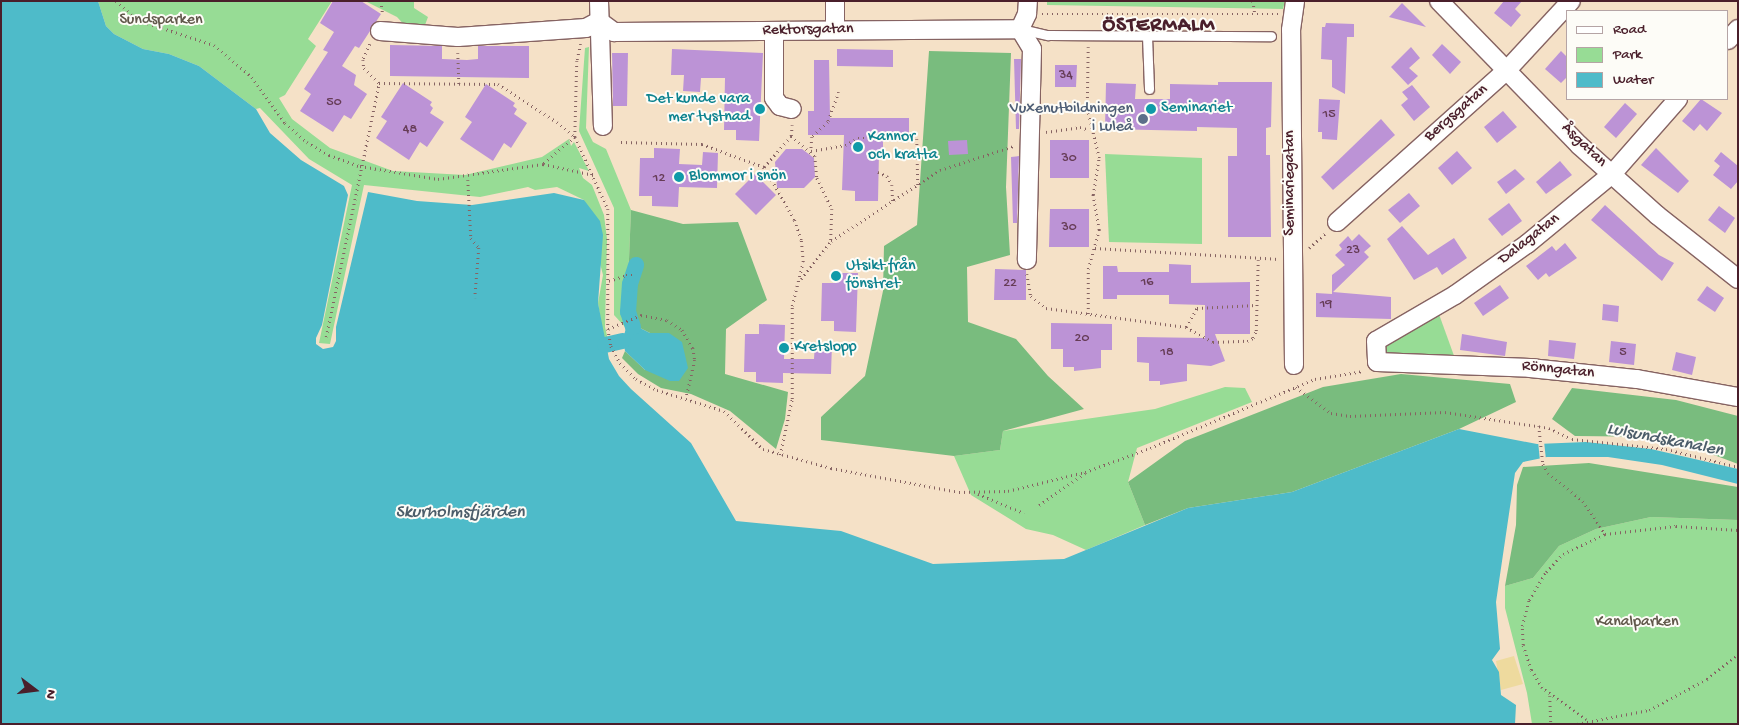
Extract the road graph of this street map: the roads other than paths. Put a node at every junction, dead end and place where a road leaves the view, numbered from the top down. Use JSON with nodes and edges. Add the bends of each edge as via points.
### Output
{"nodes":[{"id":1,"x":599,"y":1,"type":"edge"},
{"id":2,"x":835,"y":1,"type":"edge"},
{"id":3,"x":1439,"y":1,"type":"edge"},
{"id":4,"x":1571,"y":1,"type":"edge"},
{"id":5,"x":1294,"y":8,"type":"edge"},
{"id":6,"x":1025,"y":15,"type":"edge"},
{"id":7,"x":599,"y":21,"type":"junction"},
{"id":8,"x":1738,"y":29,"type":"edge"},
{"id":9,"x":834,"y":30,"type":"junction"},
{"id":10,"x":380,"y":31,"type":"road end"},
{"id":11,"x":774,"y":31,"type":"junction"},
{"id":12,"x":1147,"y":36,"type":"junction"},
{"id":13,"x":1271,"y":36,"type":"dead end"},
{"id":14,"x":1729,"y":39,"type":"edge"},
{"id":15,"x":1507,"y":70,"type":"junction"},
{"id":16,"x":1149,"y":89,"type":"dead end"},
{"id":17,"x":1677,"y":100,"type":"edge"},
{"id":18,"x":792,"y":109,"type":"road end"},
{"id":19,"x":603,"y":126,"type":"dead end"},
{"id":20,"x":1612,"y":174,"type":"junction"},
{"id":21,"x":1337,"y":222,"type":"road end"},
{"id":22,"x":1027,"y":260,"type":"road end"},
{"id":23,"x":1738,"y":278,"type":"edge"},
{"id":24,"x":1294,"y":365,"type":"dead end"},
{"id":25,"x":1373,"y":366,"type":"joint"},
{"id":26,"x":1738,"y":397,"type":"edge"}],
"edges":[{"from":1,"to":7,"type":"street"},
{"from":2,"to":9,"type":"street"},
{"from":3,"to":15,"type":"street","name":"Åsgatan"},
{"from":4,"to":15,"type":"street","name":"Bergsgatan"},
{"from":5,"to":24,"type":"street","name":"Seminariegatan","via":[[1291,258]]},
{"from":6,"to":9,"type":"street","name":"Rektorsgatan"},
{"from":6,"to":12,"type":"lane","via":[[1048,35]]},
{"from":6,"to":22,"type":"street","via":[[1032,49]]},
{"from":7,"to":10,"type":"street","via":[[586,28],[458,37]]},
{"from":7,"to":11,"type":"street","name":"Rektorsgatan","via":[[604,28],[614,32]]},
{"from":7,"to":19,"type":"street","via":[[603,58]]},
{"from":8,"to":14,"type":"street"},
{"from":9,"to":11,"type":"street","name":"Rektorsgatan"},
{"from":11,"to":18,"type":"street","via":[[774,98],[780,106]]},
{"from":12,"to":13,"type":"lane"},
{"from":12,"to":16,"type":"lane"},
{"from":15,"to":20,"type":"street","name":"Åsgatan","via":[[1580,146]]},
{"from":15,"to":21,"type":"street","name":"Bergsgatan"},
{"from":17,"to":20,"type":"street","name":"Dalagatan"},
{"from":20,"to":23,"type":"street","name":"Åsgatan","via":[[1664,221]]},
{"from":20,"to":25,"type":"street","name":"Dalagatan","via":[[1487,272],[1376,341]]},
{"from":25,"to":26,"type":"street","name":"Rönngatan","via":[[1530,368],[1637,379]]}]}
